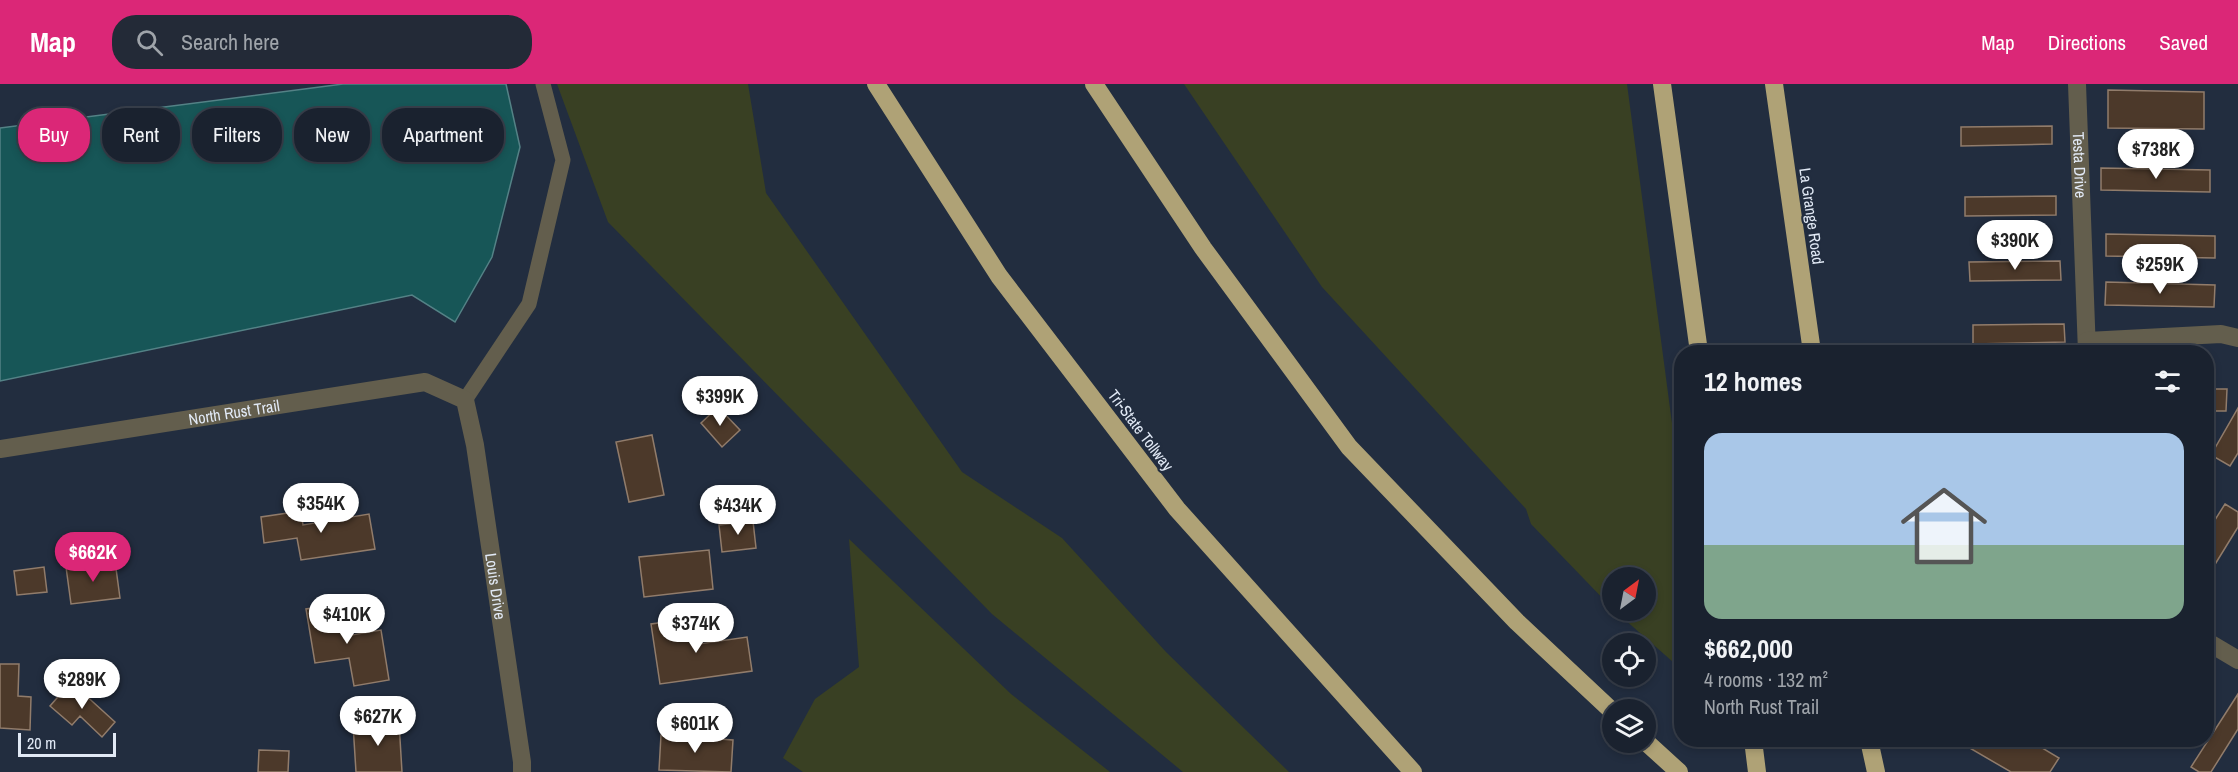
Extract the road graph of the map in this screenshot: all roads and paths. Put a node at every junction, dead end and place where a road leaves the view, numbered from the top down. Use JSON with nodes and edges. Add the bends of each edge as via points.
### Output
{"nodes":[{"id":1,"x":543,"y":84,"type":"edge"},
{"id":2,"x":876,"y":84,"type":"edge"},
{"id":3,"x":1094,"y":84,"type":"edge"},
{"id":4,"x":1662,"y":84,"type":"edge"},
{"id":5,"x":1774,"y":84,"type":"edge"},
{"id":6,"x":2077,"y":84,"type":"edge"},
{"id":7,"x":2238,"y":338,"type":"edge"},
{"id":8,"x":1699,"y":345,"type":"edge"},
{"id":9,"x":1811,"y":345,"type":"edge"},
{"id":10,"x":2087,"y":345,"type":"edge"},
{"id":11,"x":2108,"y":345,"type":"edge"},
{"id":12,"x":465,"y":400,"type":"junction"},
{"id":13,"x":0,"y":449,"type":"edge"},
{"id":14,"x":2214,"y":646,"type":"edge"},
{"id":15,"x":2238,"y":660,"type":"edge"},
{"id":16,"x":1602,"y":702,"type":"edge"},
{"id":17,"x":1754,"y":747,"type":"edge"},
{"id":18,"x":1871,"y":747,"type":"edge"},
{"id":19,"x":1656,"y":751,"type":"edge"},
{"id":20,"x":522,"y":772,"type":"edge"},
{"id":21,"x":1413,"y":772,"type":"edge"},
{"id":22,"x":1679,"y":772,"type":"edge"},
{"id":23,"x":1757,"y":772,"type":"edge"},
{"id":24,"x":1876,"y":772,"type":"edge"}],
"edges":[{"from":1,"to":12,"type":"lane","via":[[563,160],[529,304]]},
{"from":2,"to":21,"type":"highway","name":"Tri-State Tollway","via":[[999,276],[1177,509]]},
{"from":3,"to":16,"type":"highway","via":[[1203,249],[1349,447],[1517,622]]},
{"from":4,"to":8,"type":"highway"},
{"from":5,"to":9,"type":"highway","name":"La Grange Road"},
{"from":6,"to":10,"type":"street","name":"Testa Drive"},
{"from":7,"to":11,"type":"street","via":[[2221,334]]},
{"from":12,"to":13,"type":"street","name":"North Rust Trail","via":[[425,382]]},
{"from":12,"to":20,"type":"street","name":"Louis Drive","via":[[479,468]]},
{"from":14,"to":15,"type":"street"},
{"from":17,"to":23,"type":"highway"},
{"from":18,"to":24,"type":"highway"},
{"from":19,"to":22,"type":"highway"}]}
